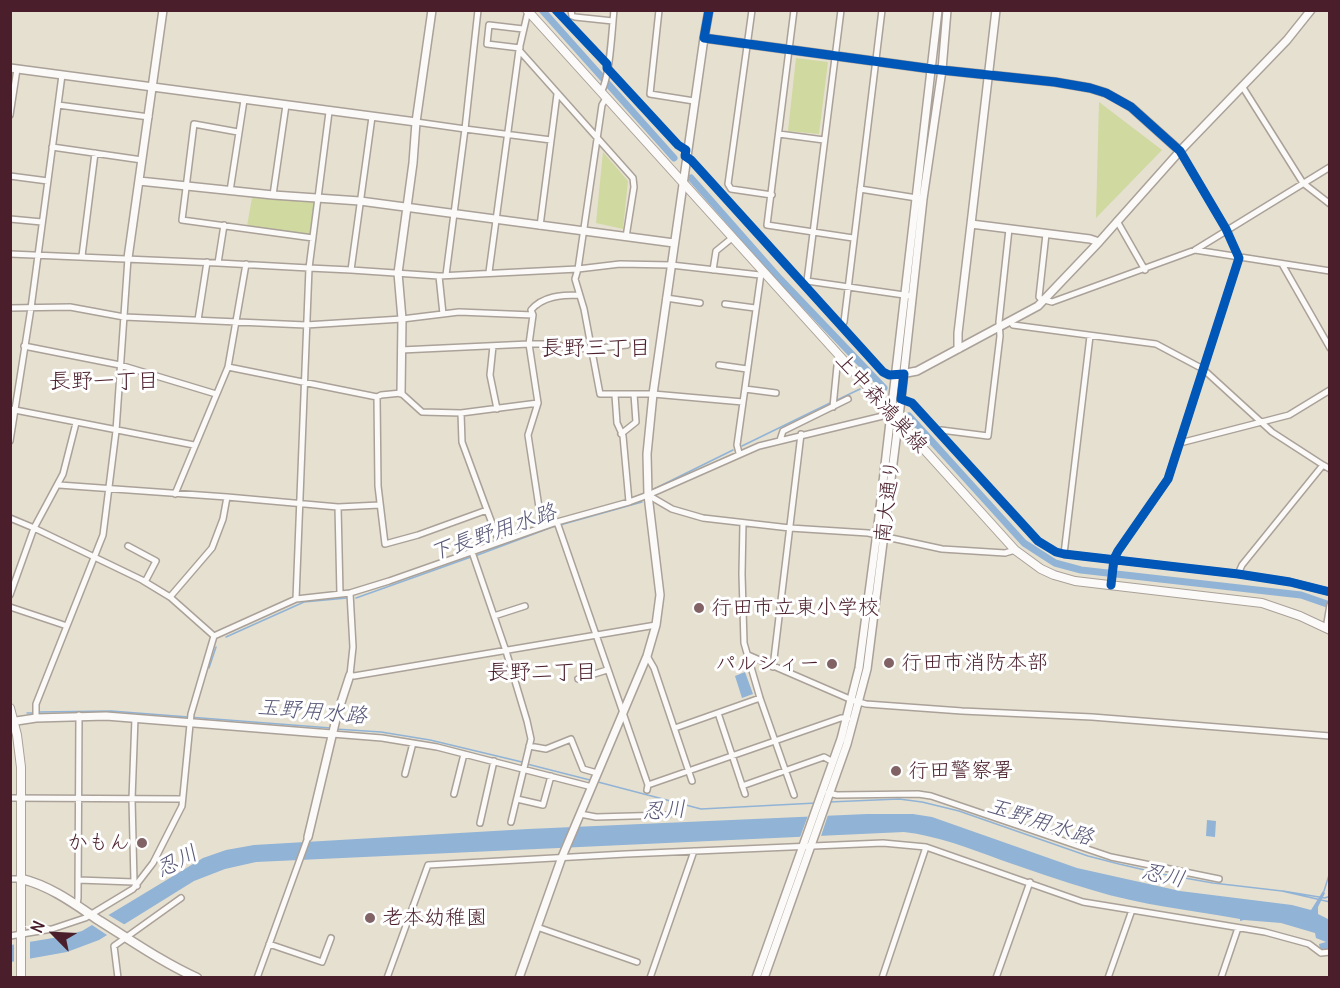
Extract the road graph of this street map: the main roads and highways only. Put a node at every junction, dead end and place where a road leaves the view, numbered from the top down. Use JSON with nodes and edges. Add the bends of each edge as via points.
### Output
{"nodes":[{"id":1,"x":527,"y":11,"type":"edge"},
{"id":2,"x":1328,"y":630,"type":"edge"},
{"id":3,"x":10,"y":708,"type":"edge"},
{"id":4,"x":13,"y":722,"type":"edge"},
{"id":5,"x":22,"y":879,"type":"junction"},
{"id":6,"x":21,"y":978,"type":"edge"},
{"id":7,"x":197,"y":978,"type":"edge"}],
"edges":[{"from":1,"to":2,"type":"main road","name":"上中森鴻巣線","via":[[762,274],[1032,564],[1075,580],[1262,603]]},
{"from":3,"to":4,"type":"main road"},
{"from":4,"to":5,"type":"main road","via":[[21,766]]},
{"from":5,"to":6,"type":"main road"},
{"from":5,"to":7,"type":"main road","via":[[76,905]]}]}
